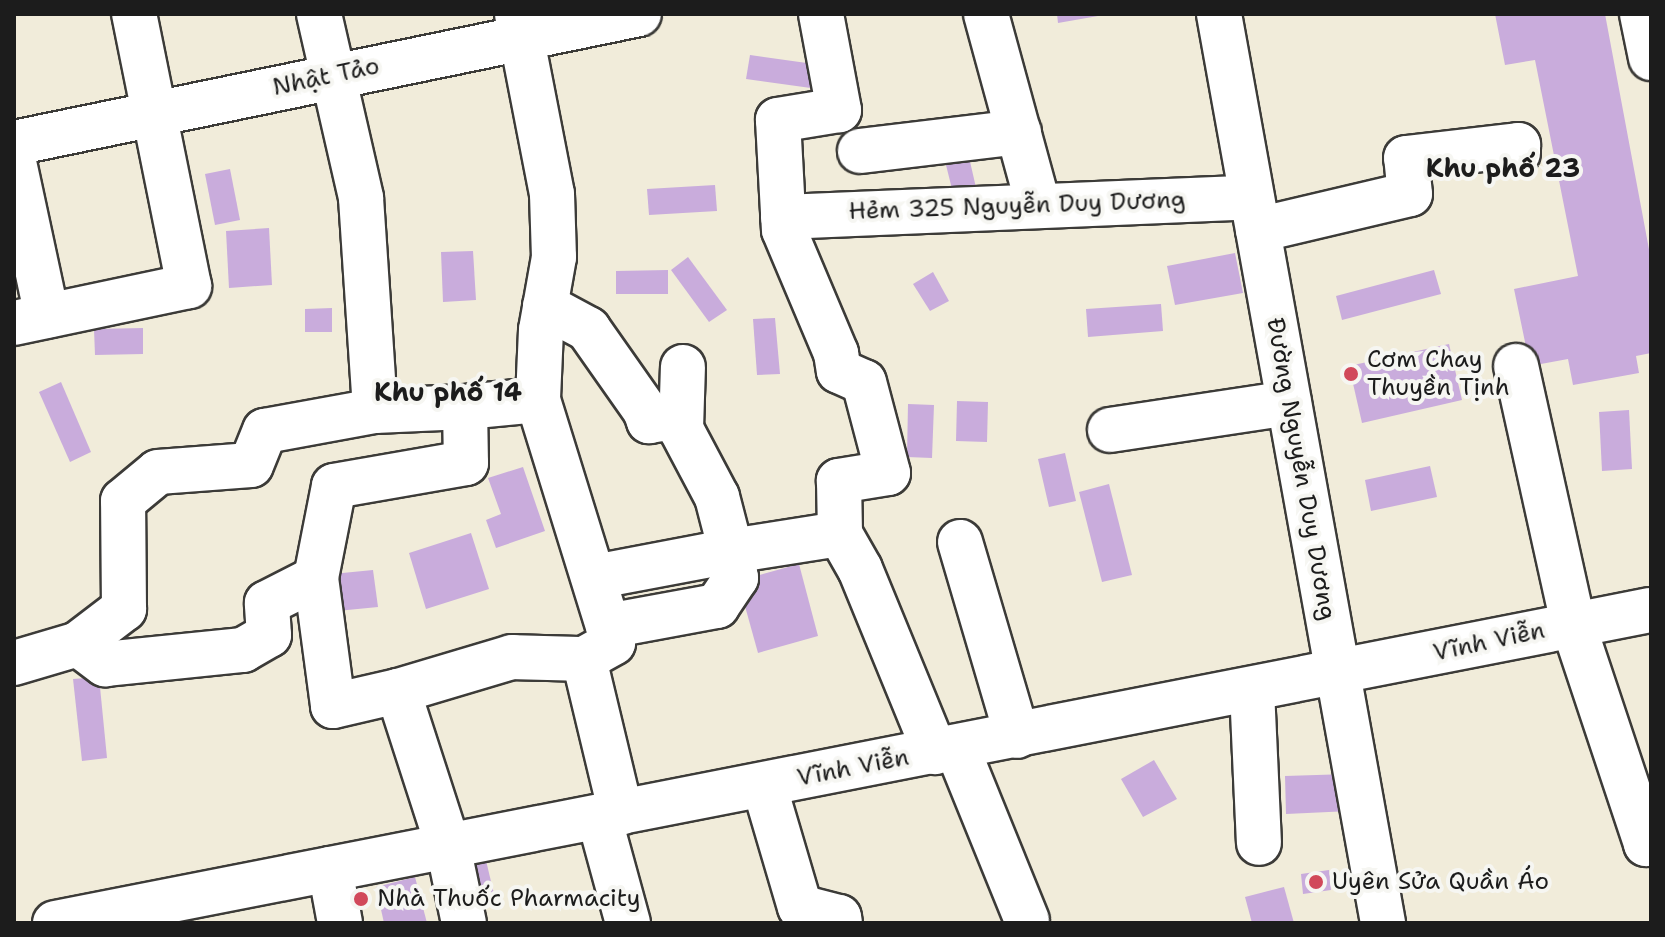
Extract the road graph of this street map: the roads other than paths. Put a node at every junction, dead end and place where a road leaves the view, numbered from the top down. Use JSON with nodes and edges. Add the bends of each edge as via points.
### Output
{"nodes":[{"id":1,"x":134,"y":14,"type":"edge"},
{"id":2,"x":319,"y":14,"type":"edge"},
{"id":3,"x":639,"y":14,"type":"edge"},
{"id":4,"x":821,"y":14,"type":"edge"},
{"id":5,"x":986,"y":14,"type":"edge"},
{"id":6,"x":1219,"y":14,"type":"edge"},
{"id":7,"x":1642,"y":14,"type":"edge"},
{"id":8,"x":520,"y":26,"type":"edge"},
{"id":9,"x":1651,"y":58,"type":"edge"},
{"id":10,"x":331,"y":76,"type":"junction"},
{"id":11,"x":839,"y":110,"type":"junction"},
{"id":12,"x":151,"y":114,"type":"junction"},
{"id":13,"x":1019,"y":132,"type":"junction"},
{"id":14,"x":14,"y":143,"type":"edge"},
{"id":15,"x":860,"y":151,"type":"junction"},
{"id":16,"x":1518,"y":153,"type":"dead end"},
{"id":17,"x":14,"y":162,"type":"edge"},
{"id":18,"x":1038,"y":204,"type":"junction"},
{"id":19,"x":869,"y":211,"type":"junction"},
{"id":20,"x":1255,"y":214,"type":"junction"},
{"id":21,"x":783,"y":217,"type":"junction"},
{"id":22,"x":545,"y":306,"type":"junction"},
{"id":23,"x":30,"y":320,"type":"edge"},
{"id":24,"x":1516,"y":366,"type":"dead end"},
{"id":25,"x":683,"y":367,"type":"dead end"},
{"id":26,"x":538,"y":400,"type":"junction"},
{"id":27,"x":1289,"y":403,"type":"junction"},
{"id":28,"x":465,"y":407,"type":"junction"},
{"id":29,"x":375,"y":411,"type":"junction"},
{"id":30,"x":681,"y":416,"type":"junction"},
{"id":31,"x":1110,"y":430,"type":"dead end"},
{"id":32,"x":840,"y":534,"type":"junction"},
{"id":33,"x":960,"y":542,"type":"dead end"},
{"id":34,"x":731,"y":551,"type":"junction"},
{"id":35,"x":594,"y":577,"type":"junction"},
{"id":36,"x":316,"y":578,"type":"junction"},
{"id":37,"x":1651,"y":610,"type":"edge"},
{"id":38,"x":1573,"y":624,"type":"junction"},
{"id":39,"x":596,"y":642,"type":"junction"},
{"id":40,"x":78,"y":644,"type":"junction"},
{"id":41,"x":14,"y":663,"type":"edge"},
{"id":42,"x":1338,"y":674,"type":"junction"},
{"id":43,"x":1252,"y":690,"type":"junction"},
{"id":44,"x":398,"y":691,"type":"junction"},
{"id":45,"x":1017,"y":736,"type":"junction"},
{"id":46,"x":946,"y":750,"type":"junction"},
{"id":47,"x":764,"y":785,"type":"junction"},
{"id":48,"x":610,"y":815,"type":"junction"},
{"id":49,"x":1651,"y":842,"type":"edge"},
{"id":50,"x":1259,"y":843,"type":"dead end"},
{"id":51,"x":448,"y":846,"type":"junction"},
{"id":52,"x":330,"y":869,"type":"junction"},
{"id":53,"x":131,"y":916,"type":"edge"},
{"id":54,"x":1027,"y":920,"type":"dead end"},
{"id":55,"x":55,"y":923,"type":"edge"},
{"id":56,"x":340,"y":923,"type":"edge"},
{"id":57,"x":464,"y":923,"type":"edge"},
{"id":58,"x":628,"y":923,"type":"edge"},
{"id":59,"x":840,"y":923,"type":"edge"},
{"id":60,"x":1383,"y":923,"type":"edge"}],
"edges":[{"from":1,"to":12,"type":"street"},
{"from":2,"to":10,"type":"street"},
{"from":3,"to":8,"type":"street","name":"Nhật Tảo"},
{"from":4,"to":11,"type":"street"},
{"from":5,"to":13,"type":"street"},
{"from":6,"to":20,"type":"street","name":"Đường Nguyễn Duy Dương"},
{"from":7,"to":9,"type":"street"},
{"from":8,"to":10,"type":"street","name":"Nhật Tảo"},
{"from":8,"to":22,"type":"street","via":[[552,194],[554,257]]},
{"from":10,"to":12,"type":"street","name":"Nhật Tảo"},
{"from":10,"to":29,"type":"street","via":[[361,198]]},
{"from":11,"to":15,"type":"street","via":[[853,112]]},
{"from":11,"to":21,"type":"street","via":[[778,120]]},
{"from":12,"to":14,"type":"street","name":"Nhật Tảo"},
{"from":12,"to":23,"type":"street","via":[[189,286]]},
{"from":13,"to":15,"type":"street"},
{"from":13,"to":18,"type":"street"},
{"from":15,"to":19,"type":"street"},
{"from":16,"to":20,"type":"street","name":"Hẻm 325 Nguyễn Duy Dương","via":[[1518,145],[1406,158],[1410,194]]},
{"from":17,"to":23,"type":"street"},
{"from":18,"to":19,"type":"street","name":"Hẻm 325 Nguyễn Duy Dương"},
{"from":18,"to":20,"type":"street","name":"Hẻm 325 Nguyễn Duy Dương"},
{"from":19,"to":21,"type":"street","name":"Hẻm 325 Nguyễn Duy Dương"},
{"from":20,"to":27,"type":"street","name":"Đường Nguyễn Duy Dương"},
{"from":21,"to":32,"type":"street","via":[[839,371],[864,382],[888,473],[839,481]]},
{"from":22,"to":26,"type":"street"},
{"from":22,"to":30,"type":"street","via":[[588,329],[649,421]]},
{"from":24,"to":38,"type":"street"},
{"from":25,"to":30,"type":"street"},
{"from":26,"to":28,"type":"street"},
{"from":26,"to":35,"type":"street"},
{"from":27,"to":31,"type":"street"},
{"from":27,"to":42,"type":"street","name":"Đường Nguyễn Duy Dương"},
{"from":28,"to":29,"type":"street"},
{"from":28,"to":36,"type":"street","via":[[466,463],[334,486]]},
{"from":29,"to":40,"type":"street","via":[[265,431],[251,465],[158,472],[123,501],[124,609]]},
{"from":30,"to":34,"type":"street","via":[[681,429],[717,497]]},
{"from":32,"to":34,"type":"street"},
{"from":32,"to":46,"type":"street"},
{"from":33,"to":45,"type":"street"},
{"from":34,"to":35,"type":"street"},
{"from":34,"to":39,"type":"street","via":[[736,578],[717,606]]},
{"from":35,"to":39,"type":"street"},
{"from":36,"to":40,"type":"street","via":[[267,603],[269,635],[243,650],[105,664]]},
{"from":36,"to":44,"type":"street","via":[[333,706]]},
{"from":37,"to":38,"type":"street","name":"Vĩnh Viễn"},
{"from":38,"to":42,"type":"street","name":"Vĩnh Viễn"},
{"from":38,"to":49,"type":"street","via":[[1646,844]]},
{"from":39,"to":44,"type":"street","via":[[512,657]]},
{"from":39,"to":48,"type":"street"},
{"from":40,"to":41,"type":"street"},
{"from":42,"to":43,"type":"street","name":"Vĩnh Viễn"},
{"from":42,"to":60,"type":"street","name":"Đường Nguyễn Duy Dương"},
{"from":43,"to":45,"type":"street","name":"Vĩnh Viễn"},
{"from":43,"to":50,"type":"street"},
{"from":44,"to":51,"type":"street"},
{"from":45,"to":46,"type":"street","name":"Vĩnh Viễn"},
{"from":46,"to":47,"type":"street","name":"Vĩnh Viễn"},
{"from":46,"to":54,"type":"street"},
{"from":47,"to":48,"type":"street","name":"Vĩnh Viễn"},
{"from":47,"to":59,"type":"street","via":[[800,907],[839,917]]},
{"from":48,"to":51,"type":"street","name":"Vĩnh Viễn"},
{"from":48,"to":58,"type":"street"},
{"from":51,"to":52,"type":"street","name":"Vĩnh Viễn"},
{"from":51,"to":57,"type":"street"},
{"from":52,"to":53,"type":"street","name":"Vĩnh Viễn"},
{"from":52,"to":56,"type":"street"},
{"from":53,"to":55,"type":"street","name":"Vĩnh Viễn"}]}
